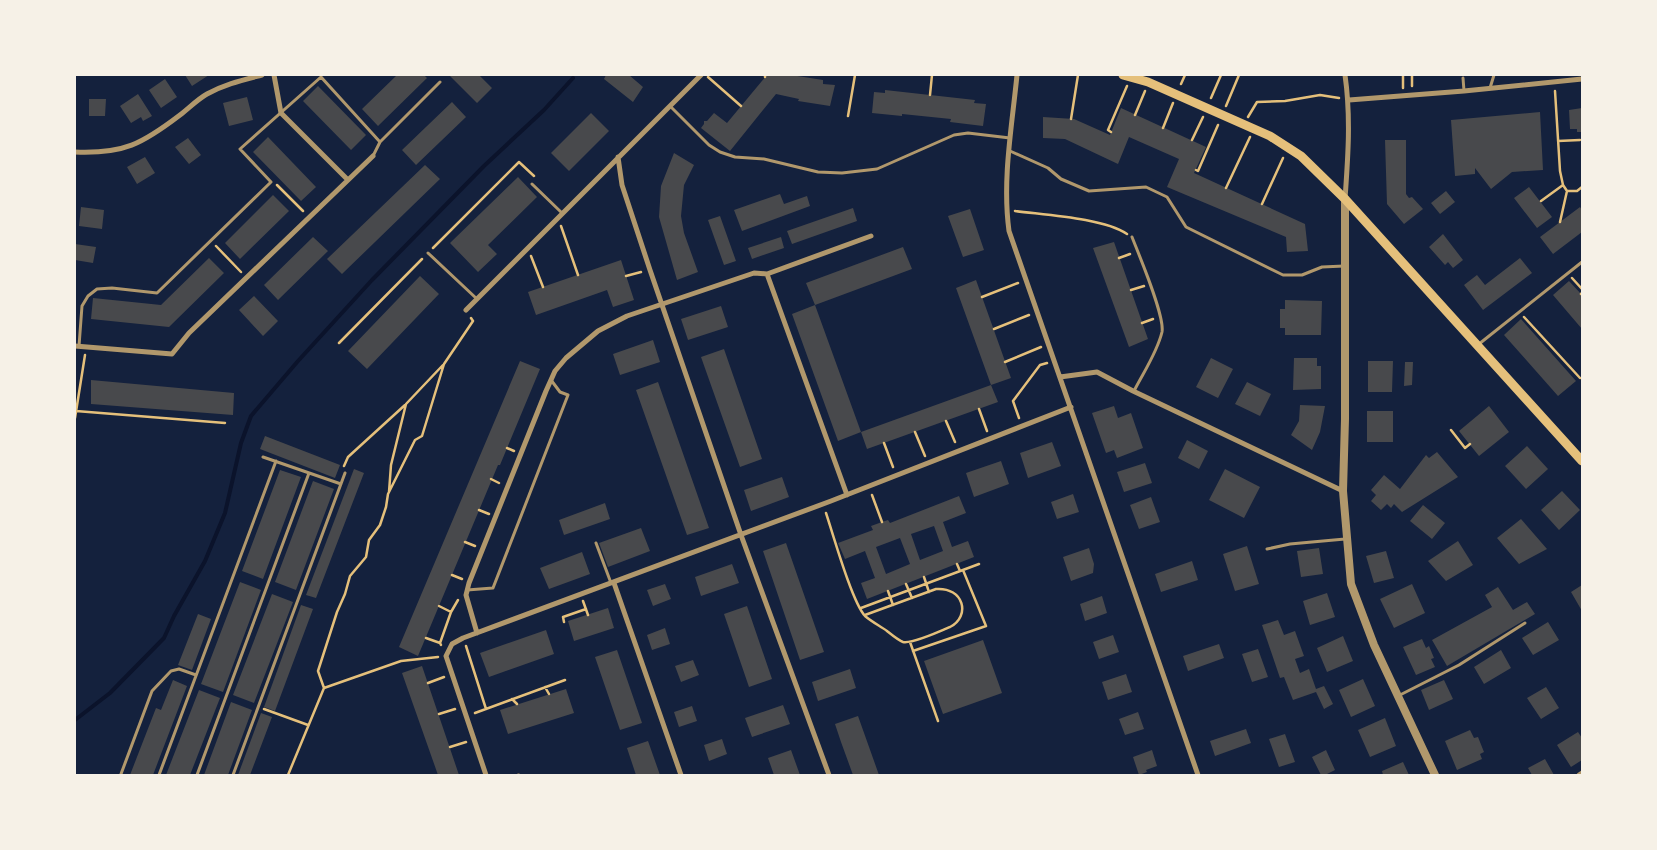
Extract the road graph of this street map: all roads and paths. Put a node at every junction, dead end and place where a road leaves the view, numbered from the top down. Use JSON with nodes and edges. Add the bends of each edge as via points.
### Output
{"nodes":[{"id":1,"x":262,"y":75,"type":"edge"},
{"id":2,"x":274,"y":75,"type":"edge"},
{"id":3,"x":701,"y":75,"type":"edge"},
{"id":4,"x":705,"y":75,"type":"edge"},
{"id":5,"x":855,"y":75,"type":"edge"},
{"id":6,"x":932,"y":75,"type":"edge"},
{"id":7,"x":1017,"y":75,"type":"edge"},
{"id":8,"x":1078,"y":75,"type":"edge"},
{"id":9,"x":1345,"y":75,"type":"edge"},
{"id":10,"x":1494,"y":75,"type":"edge"},
{"id":11,"x":1136,"y":78,"type":"edge"},
{"id":12,"x":1463,"y":78,"type":"dead end"},
{"id":13,"x":1582,"y":79,"type":"edge"},
{"id":14,"x":440,"y":82,"type":"dead end"},
{"id":15,"x":1554,"y":82,"type":"junction"},
{"id":16,"x":1490,"y":88,"type":"junction"},
{"id":17,"x":1464,"y":91,"type":"junction"},
{"id":18,"x":930,"y":95,"type":"dead end"},
{"id":19,"x":1349,"y":100,"type":"junction"},
{"id":20,"x":670,"y":106,"type":"junction"},
{"id":21,"x":741,"y":106,"type":"dead end"},
{"id":22,"x":281,"y":113,"type":"junction"},
{"id":23,"x":1135,"y":115,"type":"dead end"},
{"id":24,"x":848,"y":116,"type":"dead end"},
{"id":25,"x":1072,"y":119,"type":"dead end"},
{"id":26,"x":1244,"y":124,"type":"junction"},
{"id":27,"x":1254,"y":129,"type":"junction"},
{"id":28,"x":1111,"y":132,"type":"dead end"},
{"id":29,"x":1011,"y":138,"type":"junction"},
{"id":30,"x":1580,"y":140,"type":"dead end"},
{"id":31,"x":1558,"y":141,"type":"junction"},
{"id":32,"x":380,"y":142,"type":"junction"},
{"id":33,"x":1289,"y":147,"type":"junction"},
{"id":34,"x":1010,"y":151,"type":"junction"},
{"id":35,"x":75,"y":152,"type":"edge"},
{"id":36,"x":373,"y":156,"type":"joint"},
{"id":37,"x":618,"y":156,"type":"junction"},
{"id":38,"x":348,"y":180,"type":"junction"},
{"id":39,"x":271,"y":182,"type":"junction"},
{"id":40,"x":540,"y":182,"type":"dead end"},
{"id":41,"x":532,"y":184,"type":"dead end"},
{"id":42,"x":1563,"y":185,"type":"junction"},
{"id":43,"x":1582,"y":187,"type":"edge"},
{"id":44,"x":1226,"y":188,"type":"dead end"},
{"id":45,"x":1567,"y":191,"type":"junction"},
{"id":46,"x":1345,"y":198,"type":"junction"},
{"id":47,"x":1541,"y":202,"type":"dead end"},
{"id":48,"x":1262,"y":204,"type":"dead end"},
{"id":49,"x":1006,"y":210,"type":"junction"},
{"id":50,"x":560,"y":215,"type":"junction"},
{"id":51,"x":309,"y":217,"type":"junction"},
{"id":52,"x":1560,"y":222,"type":"dead end"},
{"id":53,"x":871,"y":236,"type":"dead end"},
{"id":54,"x":1132,"y":237,"type":"joint"},
{"id":55,"x":211,"y":241,"type":"junction"},
{"id":56,"x":528,"y":248,"type":"junction"},
{"id":57,"x":428,"y":253,"type":"junction"},
{"id":58,"x":1125,"y":256,"type":"dead end"},
{"id":59,"x":1119,"y":258,"type":"dead end"},
{"id":60,"x":1582,"y":262,"type":"edge"},
{"id":61,"x":1345,"y":266,"type":"junction"},
{"id":62,"x":650,"y":270,"type":"junction"},
{"id":63,"x":1568,"y":273,"type":"junction"},
{"id":64,"x":767,"y":274,"type":"junction"},
{"id":65,"x":578,"y":275,"type":"dead end"},
{"id":66,"x":626,"y":276,"type":"dead end"},
{"id":67,"x":246,"y":277,"type":"junction"},
{"id":68,"x":1026,"y":280,"type":"junction"},
{"id":69,"x":543,"y":287,"type":"dead end"},
{"id":70,"x":1136,"y":289,"type":"dead end"},
{"id":71,"x":1582,"y":289,"type":"edge"},
{"id":72,"x":1131,"y":290,"type":"dead end"},
{"id":73,"x":982,"y":297,"type":"dead end"},
{"id":74,"x":477,"y":299,"type":"junction"},
{"id":75,"x":662,"y":304,"type":"junction"},
{"id":76,"x":466,"y":310,"type":"joint"},
{"id":77,"x":1037,"y":312,"type":"junction"},
{"id":78,"x":1519,"y":312,"type":"junction"},
{"id":79,"x":1148,"y":321,"type":"dead end"},
{"id":80,"x":1142,"y":323,"type":"dead end"},
{"id":81,"x":994,"y":329,"type":"dead end"},
{"id":82,"x":339,"y":343,"type":"dead end"},
{"id":83,"x":1048,"y":345,"type":"junction"},
{"id":84,"x":77,"y":346,"type":"edge"},
{"id":85,"x":1477,"y":346,"type":"junction"},
{"id":86,"x":86,"y":347,"type":"junction"},
{"id":87,"x":1054,"y":361,"type":"junction"},
{"id":88,"x":1005,"y":362,"type":"dead end"},
{"id":89,"x":444,"y":364,"type":"junction"},
{"id":90,"x":1060,"y":377,"type":"junction"},
{"id":91,"x":1580,"y":378,"type":"dead end"},
{"id":92,"x":551,"y":380,"type":"junction"},
{"id":93,"x":1134,"y":391,"type":"junction"},
{"id":94,"x":406,"y":404,"type":"junction"},
{"id":95,"x":1070,"y":407,"type":"junction"},
{"id":96,"x":978,"y":409,"type":"dead end"},
{"id":97,"x":76,"y":411,"type":"junction"},
{"id":98,"x":75,"y":418,"type":"edge"},
{"id":99,"x":946,"y":421,"type":"dead end"},
{"id":100,"x":225,"y":423,"type":"dead end"},
{"id":101,"x":1021,"y":427,"type":"junction"},
{"id":102,"x":1451,"y":430,"type":"dead end"},
{"id":103,"x":915,"y":432,"type":"dead end"},
{"id":104,"x":990,"y":439,"type":"junction"},
{"id":105,"x":884,"y":443,"type":"dead end"},
{"id":106,"x":1470,"y":444,"type":"dead end"},
{"id":107,"x":958,"y":452,"type":"junction"},
{"id":108,"x":1580,"y":456,"type":"edge"},
{"id":109,"x":263,"y":457,"type":"dead end"},
{"id":110,"x":276,"y":461,"type":"junction"},
{"id":111,"x":928,"y":464,"type":"junction"},
{"id":112,"x":344,"y":466,"type":"dead end"},
{"id":113,"x":309,"y":473,"type":"junction"},
{"id":114,"x":345,"y":473,"type":"dead end"},
{"id":115,"x":897,"y":476,"type":"junction"},
{"id":116,"x":341,"y":484,"type":"junction"},
{"id":117,"x":869,"y":487,"type":"junction"},
{"id":118,"x":1343,"y":491,"type":"junction"},
{"id":119,"x":388,"y":494,"type":"junction"},
{"id":120,"x":847,"y":495,"type":"junction"},
{"id":121,"x":823,"y":505,"type":"junction"},
{"id":122,"x":882,"y":522,"type":"dead end"},
{"id":123,"x":741,"y":535,"type":"junction"},
{"id":124,"x":1346,"y":539,"type":"junction"},
{"id":125,"x":596,"y":543,"type":"dead end"},
{"id":126,"x":1267,"y":549,"type":"dead end"},
{"id":127,"x":957,"y":564,"type":"dead end"},
{"id":128,"x":979,"y":564,"type":"dead end"},
{"id":129,"x":962,"y":571,"type":"junction"},
{"id":130,"x":924,"y":577,"type":"dead end"},
{"id":131,"x":469,"y":583,"type":"junction"},
{"id":132,"x":613,"y":583,"type":"junction"},
{"id":133,"x":906,"y":584,"type":"dead end"},
{"id":134,"x":926,"y":584,"type":"junction"},
{"id":135,"x":467,"y":590,"type":"junction"},
{"id":136,"x":909,"y":590,"type":"junction"},
{"id":137,"x":888,"y":591,"type":"dead end"},
{"id":138,"x":929,"y":592,"type":"junction"},
{"id":139,"x":580,"y":595,"type":"junction"},
{"id":140,"x":890,"y":597,"type":"junction"},
{"id":141,"x":912,"y":598,"type":"junction"},
{"id":142,"x":893,"y":605,"type":"junction"},
{"id":143,"x":439,"y":606,"type":"dead end"},
{"id":144,"x":861,"y":608,"type":"junction"},
{"id":145,"x":586,"y":609,"type":"junction"},
{"id":146,"x":451,"y":612,"type":"junction"},
{"id":147,"x":588,"y":614,"type":"dead end"},
{"id":148,"x":865,"y":615,"type":"junction"},
{"id":149,"x":564,"y":622,"type":"dead end"},
{"id":150,"x":1525,"y":623,"type":"dead end"},
{"id":151,"x":477,"y":632,"type":"junction"},
{"id":152,"x":426,"y":638,"type":"dead end"},
{"id":153,"x":463,"y":638,"type":"junction"},
{"id":154,"x":910,"y":642,"type":"junction"},
{"id":155,"x":440,"y":643,"type":"junction"},
{"id":156,"x":913,"y":650,"type":"junction"},
{"id":157,"x":446,"y":656,"type":"junction"},
{"id":158,"x":452,"y":674,"type":"junction"},
{"id":159,"x":196,"y":675,"type":"junction"},
{"id":160,"x":565,"y":680,"type":"dead end"},
{"id":161,"x":428,"y":683,"type":"dead end"},
{"id":162,"x":545,"y":687,"type":"junction"},
{"id":163,"x":324,"y":688,"type":"junction"},
{"id":164,"x":549,"y":694,"type":"dead end"},
{"id":165,"x":1398,"y":697,"type":"junction"},
{"id":166,"x":512,"y":698,"type":"junction"},
{"id":167,"x":517,"y":704,"type":"dead end"},
{"id":168,"x":463,"y":706,"type":"junction"},
{"id":169,"x":258,"y":707,"type":"junction"},
{"id":170,"x":486,"y":708,"type":"junction"},
{"id":171,"x":438,"y":714,"type":"dead end"},
{"id":172,"x":467,"y":716,"type":"junction"},
{"id":173,"x":938,"y":720,"type":"dead end"},
{"id":174,"x":308,"y":725,"type":"junction"},
{"id":175,"x":474,"y":739,"type":"junction"},
{"id":176,"x":450,"y":748,"type":"dead end"},
{"id":177,"x":121,"y":774,"type":"edge"},
{"id":178,"x":159,"y":775,"type":"edge"},
{"id":179,"x":196,"y":775,"type":"edge"},
{"id":180,"x":232,"y":775,"type":"edge"},
{"id":181,"x":288,"y":775,"type":"edge"},
{"id":182,"x":486,"y":775,"type":"edge"},
{"id":183,"x":681,"y":775,"type":"edge"},
{"id":184,"x":829,"y":775,"type":"edge"},
{"id":185,"x":1198,"y":775,"type":"edge"},
{"id":186,"x":1435,"y":775,"type":"edge"}],
"edges":[{"from":1,"to":35,"type":"street","via":[[229,83],[206,95],[155,134],[126,148],[97,153]]},
{"from":2,"to":22,"type":"street"},
{"from":3,"to":20,"type":"street"},
{"from":4,"to":21,"type":"path"},
{"from":5,"to":24,"type":"path"},
{"from":6,"to":18,"type":"path"},
{"from":7,"to":29,"type":"street"},
{"from":8,"to":25,"type":"path"},
{"from":9,"to":19,"type":"street"},
{"from":10,"to":16,"type":"lane"},
{"from":11,"to":23,"type":"path"},
{"from":11,"to":26,"type":"main road"},
{"from":11,"to":28,"type":"path","via":[[1108,130]]},
{"from":12,"to":17,"type":"lane"},
{"from":13,"to":15,"type":"street"},
{"from":14,"to":32,"type":"lane"},
{"from":15,"to":16,"type":"street"},
{"from":15,"to":31,"type":"path"},
{"from":16,"to":17,"type":"street"},
{"from":17,"to":19,"type":"street"},
{"from":19,"to":26,"type":"path","via":[[1320,95],[1257,102]]},
{"from":19,"to":46,"type":"street"},
{"from":20,"to":29,"type":"lane","via":[[720,152],[735,157],[764,158],[818,172],[877,169],[968,133]]},
{"from":20,"to":37,"type":"street"},
{"from":22,"to":32,"type":"lane","via":[[321,77]]},
{"from":22,"to":38,"type":"street"},
{"from":22,"to":39,"type":"lane","via":[[240,149]]},
{"from":26,"to":27,"type":"main road"},
{"from":27,"to":33,"type":"main road"},
{"from":27,"to":44,"type":"path"},
{"from":29,"to":34,"type":"street"},
{"from":30,"to":31,"type":"path"},
{"from":31,"to":42,"type":"path"},
{"from":32,"to":36,"type":"lane"},
{"from":33,"to":46,"type":"main road"},
{"from":33,"to":48,"type":"path"},
{"from":34,"to":49,"type":"street"},
{"from":34,"to":61,"type":"lane","via":[[1089,191],[1146,187],[1167,197],[1186,228],[1283,275],[1302,275],[1322,267]]},
{"from":36,"to":38,"type":"street"},
{"from":37,"to":50,"type":"street"},
{"from":37,"to":62,"type":"street","via":[[622,185]]},
{"from":38,"to":51,"type":"street"},
{"from":39,"to":51,"type":"path","via":[[277,184]]},
{"from":39,"to":55,"type":"lane"},
{"from":40,"to":57,"type":"path","via":[[519,162]]},
{"from":41,"to":50,"type":"lane"},
{"from":42,"to":45,"type":"path"},
{"from":42,"to":47,"type":"path"},
{"from":43,"to":45,"type":"path","via":[[1578,191]]},
{"from":45,"to":52,"type":"path"},
{"from":46,"to":61,"type":"street"},
{"from":46,"to":85,"type":"main road"},
{"from":49,"to":54,"type":"path","via":[[1082,219],[1120,229]]},
{"from":49,"to":68,"type":"street","via":[[1009,231]]},
{"from":50,"to":56,"type":"street"},
{"from":50,"to":65,"type":"path"},
{"from":51,"to":67,"type":"street"},
{"from":53,"to":64,"type":"street"},
{"from":54,"to":93,"type":"lane","via":[[1161,316],[1162,331]]},
{"from":55,"to":67,"type":"path"},
{"from":55,"to":84,"type":"lane","via":[[157,293],[112,288],[97,289],[88,296],[82,306]]},
{"from":56,"to":69,"type":"path"},
{"from":56,"to":74,"type":"street"},
{"from":57,"to":74,"type":"lane"},
{"from":57,"to":82,"type":"path"},
{"from":58,"to":59,"type":"path"},
{"from":60,"to":63,"type":"lane"},
{"from":61,"to":118,"type":"street"},
{"from":62,"to":66,"type":"path"},
{"from":62,"to":75,"type":"street"},
{"from":63,"to":71,"type":"path"},
{"from":63,"to":78,"type":"lane"},
{"from":64,"to":75,"type":"street","via":[[754,273]]},
{"from":64,"to":120,"type":"street"},
{"from":67,"to":86,"type":"street","via":[[172,354]]},
{"from":68,"to":73,"type":"path"},
{"from":68,"to":77,"type":"street"},
{"from":70,"to":72,"type":"path"},
{"from":74,"to":76,"type":"street"},
{"from":75,"to":92,"type":"street","via":[[627,316],[598,331],[566,358]]},
{"from":75,"to":123,"type":"street"},
{"from":76,"to":89,"type":"path","via":[[473,321]]},
{"from":77,"to":81,"type":"path"},
{"from":77,"to":83,"type":"street"},
{"from":78,"to":85,"type":"lane"},
{"from":78,"to":91,"type":"path"},
{"from":79,"to":80,"type":"path"},
{"from":83,"to":87,"type":"street"},
{"from":83,"to":88,"type":"path"},
{"from":84,"to":86,"type":"street"},
{"from":85,"to":108,"type":"main road"},
{"from":86,"to":97,"type":"path"},
{"from":87,"to":90,"type":"street"},
{"from":87,"to":101,"type":"path","via":[[1040,365],[1014,401]]},
{"from":89,"to":94,"type":"path"},
{"from":89,"to":119,"type":"path","via":[[422,436],[415,440]]},
{"from":90,"to":93,"type":"street","via":[[1097,372]]},
{"from":90,"to":95,"type":"street"},
{"from":92,"to":131,"type":"street"},
{"from":92,"to":135,"type":"lane","via":[[560,392],[568,395],[493,588]]},
{"from":93,"to":118,"type":"street"},
{"from":94,"to":112,"type":"path","via":[[348,457]]},
{"from":94,"to":119,"type":"path","via":[[391,465]]},
{"from":95,"to":101,"type":"street"},
{"from":95,"to":185,"type":"street"},
{"from":96,"to":104,"type":"path"},
{"from":97,"to":98,"type":"path"},
{"from":97,"to":100,"type":"path"},
{"from":99,"to":107,"type":"path"},
{"from":101,"to":104,"type":"street"},
{"from":102,"to":106,"type":"path","via":[[1465,448]]},
{"from":103,"to":111,"type":"path"},
{"from":104,"to":107,"type":"street"},
{"from":105,"to":115,"type":"path"},
{"from":107,"to":111,"type":"street"},
{"from":109,"to":110,"type":"lane"},
{"from":110,"to":113,"type":"lane"},
{"from":110,"to":159,"type":"lane"},
{"from":111,"to":115,"type":"street"},
{"from":113,"to":116,"type":"lane"},
{"from":113,"to":179,"type":"lane"},
{"from":114,"to":116,"type":"lane"},
{"from":115,"to":117,"type":"street"},
{"from":116,"to":169,"type":"lane"},
{"from":117,"to":120,"type":"street"},
{"from":117,"to":122,"type":"path"},
{"from":118,"to":124,"type":"street"},
{"from":119,"to":163,"type":"path","via":[[380,525],[369,540],[366,557],[350,576],[337,612],[318,671]]},
{"from":120,"to":121,"type":"street"},
{"from":121,"to":123,"type":"street"},
{"from":121,"to":144,"type":"path"},
{"from":123,"to":132,"type":"street"},
{"from":123,"to":184,"type":"street"},
{"from":124,"to":126,"type":"lane"},
{"from":124,"to":165,"type":"street","via":[[1351,584],[1358,607]]},
{"from":125,"to":132,"type":"lane"},
{"from":127,"to":129,"type":"path"},
{"from":128,"to":129,"type":"path"},
{"from":129,"to":134,"type":"path"},
{"from":129,"to":156,"type":"path","via":[[986,626]]},
{"from":130,"to":134,"type":"path"},
{"from":131,"to":135,"type":"street"},
{"from":131,"to":146,"type":"path"},
{"from":132,"to":139,"type":"street"},
{"from":132,"to":183,"type":"street"},
{"from":133,"to":136,"type":"path"},
{"from":134,"to":136,"type":"path"},
{"from":134,"to":138,"type":"path"},
{"from":135,"to":151,"type":"street"},
{"from":136,"to":140,"type":"path"},
{"from":136,"to":141,"type":"path"},
{"from":137,"to":140,"type":"path"},
{"from":138,"to":141,"type":"path"},
{"from":138,"to":154,"type":"path","via":[[945,588],[957,594],[962,610],[951,626]]},
{"from":139,"to":145,"type":"path"},
{"from":139,"to":151,"type":"street"},
{"from":140,"to":142,"type":"path"},
{"from":140,"to":144,"type":"path"},
{"from":141,"to":142,"type":"path"},
{"from":142,"to":148,"type":"path"},
{"from":143,"to":146,"type":"path"},
{"from":144,"to":148,"type":"path"},
{"from":145,"to":147,"type":"path"},
{"from":145,"to":149,"type":"path","via":[[562,617]]},
{"from":146,"to":155,"type":"path"},
{"from":148,"to":154,"type":"path","via":[[902,642]]},
{"from":150,"to":165,"type":"lane","via":[[1459,665]]},
{"from":151,"to":153,"type":"street"},
{"from":152,"to":155,"type":"path"},
{"from":153,"to":157,"type":"street","via":[[452,644]]},
{"from":153,"to":170,"type":"path"},
{"from":154,"to":156,"type":"path"},
{"from":155,"to":157,"type":"path"},
{"from":156,"to":173,"type":"path"},
{"from":157,"to":158,"type":"street"},
{"from":157,"to":163,"type":"path","via":[[401,661]]},
{"from":158,"to":161,"type":"path"},
{"from":158,"to":168,"type":"street"},
{"from":159,"to":177,"type":"lane","via":[[179,669],[171,672],[152,691]]},
{"from":159,"to":178,"type":"lane"},
{"from":160,"to":162,"type":"path"},
{"from":162,"to":164,"type":"path"},
{"from":162,"to":166,"type":"path"},
{"from":163,"to":174,"type":"path"},
{"from":165,"to":186,"type":"street"},
{"from":166,"to":167,"type":"path"},
{"from":166,"to":170,"type":"path"},
{"from":168,"to":171,"type":"path"},
{"from":168,"to":172,"type":"street"},
{"from":169,"to":174,"type":"path"},
{"from":169,"to":180,"type":"lane"},
{"from":170,"to":172,"type":"path"},
{"from":172,"to":175,"type":"street"},
{"from":174,"to":181,"type":"path"},
{"from":175,"to":176,"type":"path"},
{"from":175,"to":182,"type":"street"}]}
